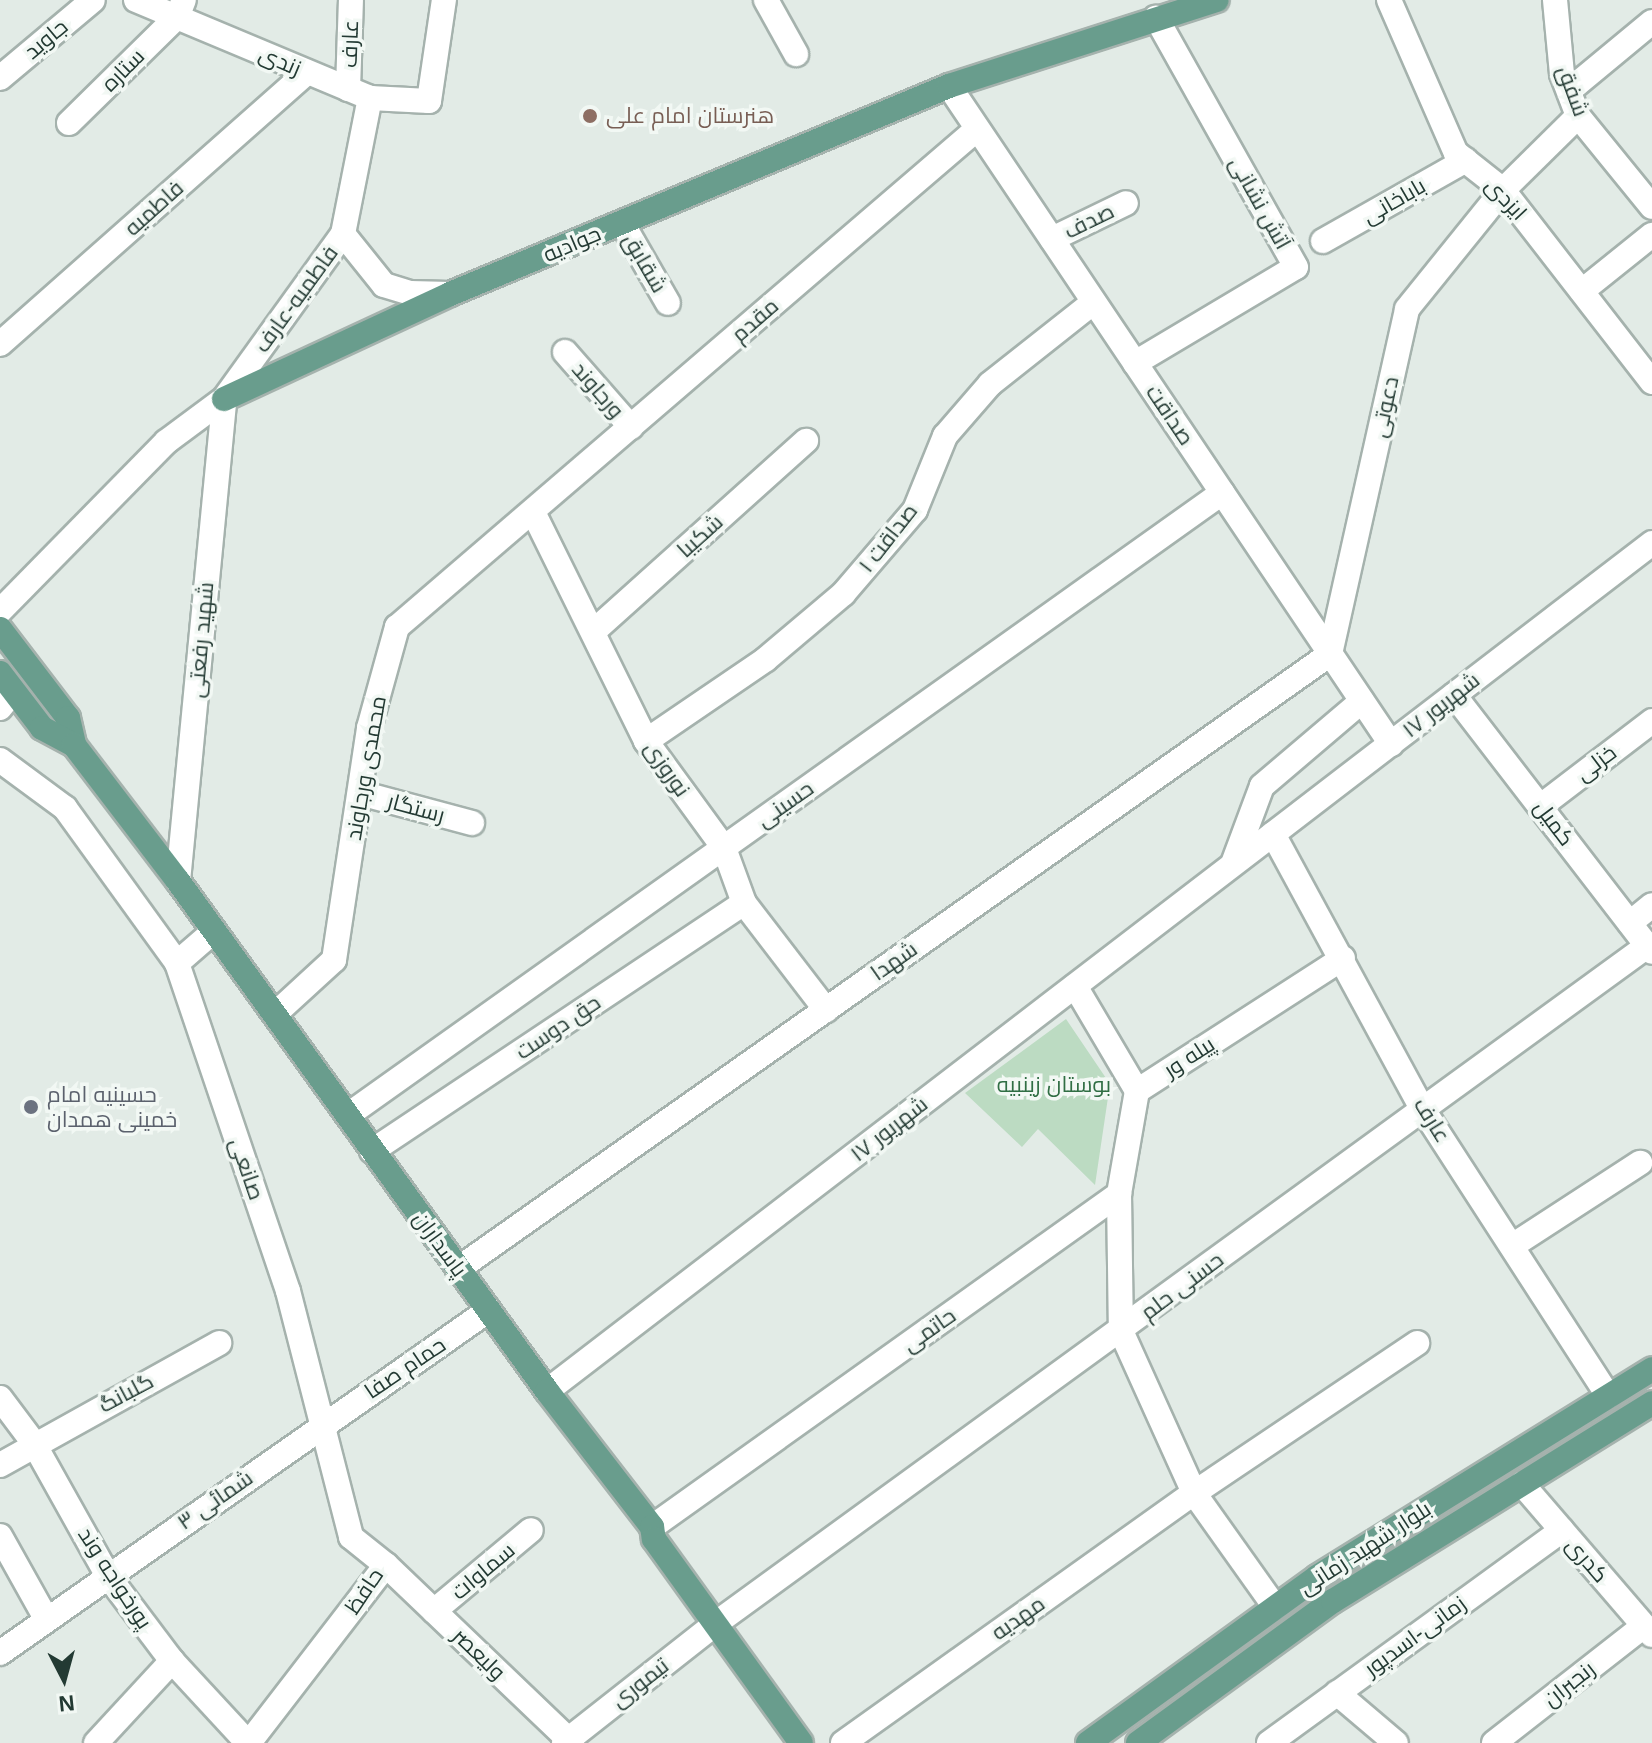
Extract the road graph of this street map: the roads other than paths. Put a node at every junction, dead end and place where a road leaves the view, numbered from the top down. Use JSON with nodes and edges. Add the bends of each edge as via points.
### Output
{"nodes":[{"id":1,"x":93,"y":0,"type":"edge"},
{"id":2,"x":136,"y":0,"type":"edge"},
{"id":3,"x":351,"y":0,"type":"edge"},
{"id":4,"x":444,"y":0,"type":"edge"},
{"id":5,"x":766,"y":0,"type":"edge"},
{"id":6,"x":1217,"y":0,"type":"edge"},
{"id":7,"x":1389,"y":0,"type":"edge"},
{"id":8,"x":1555,"y":0,"type":"edge"},
{"id":9,"x":180,"y":8,"type":"edge"},
{"id":10,"x":1156,"y":18,"type":"junction"},
{"id":11,"x":1652,"y":22,"type":"edge"},
{"id":12,"x":796,"y":54,"type":"dead end"},
{"id":13,"x":307,"y":72,"type":"junction"},
{"id":14,"x":0,"y":78,"type":"edge"},
{"id":15,"x":949,"y":86,"type":"junction"},
{"id":16,"x":1571,"y":89,"type":"junction"},
{"id":17,"x":359,"y":93,"type":"junction"},
{"id":18,"x":1578,"y":116,"type":"junction"},
{"id":19,"x":69,"y":123,"type":"dead end"},
{"id":20,"x":977,"y":129,"type":"junction"},
{"id":21,"x":1466,"y":160,"type":"junction"},
{"id":22,"x":1503,"y":190,"type":"junction"},
{"id":23,"x":1126,"y":203,"type":"dead end"},
{"id":24,"x":1652,"y":207,"type":"edge"},
{"id":25,"x":622,"y":223,"type":"junction"},
{"id":26,"x":343,"y":234,"type":"junction"},
{"id":27,"x":1652,"y":235,"type":"edge"},
{"id":28,"x":1052,"y":239,"type":"junction"},
{"id":29,"x":1323,"y":241,"type":"dead end"},
{"id":30,"x":1582,"y":291,"type":"junction"},
{"id":31,"x":450,"y":294,"type":"junction"},
{"id":32,"x":1094,"y":302,"type":"junction"},
{"id":33,"x":668,"y":303,"type":"dead end"},
{"id":34,"x":0,"y":344,"type":"edge"},
{"id":35,"x":565,"y":352,"type":"dead end"},
{"id":36,"x":1135,"y":363,"type":"junction"},
{"id":37,"x":1652,"y":382,"type":"edge"},
{"id":38,"x":224,"y":399,"type":"junction"},
{"id":39,"x":631,"y":427,"type":"junction"},
{"id":40,"x":806,"y":441,"type":"dead end"},
{"id":41,"x":1222,"y":493,"type":"junction"},
{"id":42,"x":533,"y":512,"type":"junction"},
{"id":43,"x":1652,"y":543,"type":"edge"},
{"id":44,"x":0,"y":611,"type":"edge"},
{"id":45,"x":0,"y":629,"type":"edge"},
{"id":46,"x":594,"y":631,"type":"junction"},
{"id":47,"x":1330,"y":654,"type":"junction"},
{"id":48,"x":4,"y":691,"type":"edge"},
{"id":49,"x":1454,"y":695,"type":"junction"},
{"id":50,"x":1362,"y":701,"type":"junction"},
{"id":51,"x":1652,"y":721,"type":"edge"},
{"id":52,"x":646,"y":741,"type":"junction"},
{"id":53,"x":1391,"y":744,"type":"junction"},
{"id":54,"x":74,"y":745,"type":"junction"},
{"id":55,"x":0,"y":760,"type":"edge"},
{"id":56,"x":360,"y":793,"type":"junction"},
{"id":57,"x":1541,"y":806,"type":"junction"},
{"id":58,"x":472,"y":823,"type":"dead end"},
{"id":59,"x":1273,"y":834,"type":"junction"},
{"id":60,"x":724,"y":848,"type":"junction"},
{"id":61,"x":1231,"y":867,"type":"junction"},
{"id":62,"x":178,"y":881,"type":"junction"},
{"id":63,"x":744,"y":903,"type":"junction"},
{"id":64,"x":1652,"y":905,"type":"edge"},
{"id":65,"x":1630,"y":923,"type":"junction"},
{"id":66,"x":214,"y":931,"type":"junction"},
{"id":67,"x":1650,"y":949,"type":"edge"},
{"id":68,"x":1343,"y":958,"type":"junction"},
{"id":69,"x":177,"y":963,"type":"junction"},
{"id":70,"x":1075,"y":986,"type":"junction"},
{"id":71,"x":826,"y":1010,"type":"junction"},
{"id":72,"x":275,"y":1014,"type":"junction"},
{"id":73,"x":1137,"y":1091,"type":"junction"},
{"id":74,"x":1422,"y":1108,"type":"junction"},
{"id":75,"x":348,"y":1115,"type":"junction"},
{"id":76,"x":372,"y":1151,"type":"junction"},
{"id":77,"x":1640,"y":1163,"type":"dead end"},
{"id":78,"x":1119,"y":1194,"type":"junction"},
{"id":79,"x":1512,"y":1246,"type":"junction"},
{"id":80,"x":458,"y":1269,"type":"junction"},
{"id":81,"x":489,"y":1310,"type":"junction"},
{"id":82,"x":1121,"y":1331,"type":"junction"},
{"id":83,"x":219,"y":1343,"type":"dead end"},
{"id":84,"x":1417,"y":1343,"type":"dead end"},
{"id":85,"x":1652,"y":1369,"type":"edge"},
{"id":86,"x":547,"y":1391,"type":"junction"},
{"id":87,"x":1608,"y":1396,"type":"junction"},
{"id":88,"x":0,"y":1398,"type":"edge"},
{"id":89,"x":1652,"y":1403,"type":"edge"},
{"id":90,"x":322,"y":1425,"type":"junction"},
{"id":91,"x":33,"y":1442,"type":"junction"},
{"id":92,"x":0,"y":1465,"type":"edge"},
{"id":93,"x":1522,"y":1484,"type":"junction"},
{"id":94,"x":1194,"y":1493,"type":"junction"},
{"id":95,"x":652,"y":1527,"type":"junction"},
{"id":96,"x":531,"y":1530,"type":"dead end"},
{"id":97,"x":1562,"y":1530,"type":"junction"},
{"id":98,"x":0,"y":1536,"type":"edge"},
{"id":99,"x":386,"y":1565,"type":"junction"},
{"id":100,"x":108,"y":1576,"type":"junction"},
{"id":101,"x":1275,"y":1607,"type":"junction"},
{"id":102,"x":434,"y":1611,"type":"junction"},
{"id":103,"x":47,"y":1620,"type":"junction"},
{"id":104,"x":715,"y":1624,"type":"junction"},
{"id":105,"x":1648,"y":1630,"type":"edge"},
{"id":106,"x":0,"y":1653,"type":"edge"},
{"id":107,"x":172,"y":1661,"type":"junction"},
{"id":108,"x":1337,"y":1693,"type":"junction"},
{"id":109,"x":568,"y":1742,"type":"edge"},
{"id":110,"x":96,"y":1743,"type":"edge"},
{"id":111,"x":248,"y":1743,"type":"edge"},
{"id":112,"x":801,"y":1743,"type":"edge"},
{"id":113,"x":843,"y":1743,"type":"edge"},
{"id":114,"x":1088,"y":1743,"type":"edge"},
{"id":115,"x":1138,"y":1743,"type":"edge"},
{"id":116,"x":1269,"y":1743,"type":"edge"},
{"id":117,"x":1396,"y":1743,"type":"edge"},
{"id":118,"x":1494,"y":1743,"type":"edge"}],
"edges":[{"from":1,"to":14,"type":"street","name":"جاوید"},
{"from":2,"to":9,"type":"street","name":"زندی"},
{"from":3,"to":17,"type":"street","name":"عارف"},
{"from":4,"to":17,"type":"street","name":"زندی","via":[[429,101]]},
{"from":5,"to":12,"type":"street"},
{"from":6,"to":10,"type":"main road","name":"جوادیه"},
{"from":7,"to":21,"type":"street","name":"ایزدی","via":[[1456,153]]},
{"from":8,"to":16,"type":"street","name":"شفق","via":[[1562,74]]},
{"from":9,"to":13,"type":"street","name":"زندی"},
{"from":9,"to":19,"type":"street","name":"ستاره"},
{"from":10,"to":15,"type":"main road","name":"جوادیه"},
{"from":10,"to":36,"type":"street","name":"آتش نشانی","via":[[1296,267]]},
{"from":11,"to":16,"type":"street"},
{"from":13,"to":17,"type":"street","name":"زندی"},
{"from":13,"to":34,"type":"street","name":"فاطمیه"},
{"from":15,"to":20,"type":"street","name":"صداقت"},
{"from":15,"to":25,"type":"main road","name":"جوادیه"},
{"from":16,"to":18,"type":"street","name":"شفق"},
{"from":17,"to":26,"type":"street","name":"فاطمیه-عارف"},
{"from":18,"to":22,"type":"street","name":"دعوتی"},
{"from":18,"to":24,"type":"street","name":"شفق"},
{"from":20,"to":28,"type":"street","name":"صداقت"},
{"from":20,"to":39,"type":"street","name":"مقدم"},
{"from":21,"to":22,"type":"street","name":"ایزدی"},
{"from":21,"to":29,"type":"street","name":"باباخانی"},
{"from":22,"to":30,"type":"street","name":"ایزدی"},
{"from":22,"to":47,"type":"street","name":"دعوتی","via":[[1407,309]]},
{"from":23,"to":28,"type":"street","name":"صدف"},
{"from":25,"to":31,"type":"main road","name":"جوادیه"},
{"from":25,"to":33,"type":"street","name":"شقابق"},
{"from":26,"to":31,"type":"street","via":[[384,285],[410,293]]},
{"from":26,"to":38,"type":"street","name":"فاطمیه-عارف"},
{"from":27,"to":30,"type":"street"},
{"from":28,"to":32,"type":"street","name":"صداقت"},
{"from":30,"to":37,"type":"street","name":"ایزدی"},
{"from":31,"to":38,"type":"main road","name":"جوادیه"},
{"from":32,"to":36,"type":"street","name":"صداقت"},
{"from":32,"to":52,"type":"street","name":"صداقت ۱","via":[[990,384],[945,436],[915,510],[843,594],[766,659]]},
{"from":35,"to":39,"type":"street","name":"ورجاوند"},
{"from":36,"to":41,"type":"street","name":"صداقت"},
{"from":38,"to":44,"type":"street","name":"جوادیه","via":[[166,442]]},
{"from":38,"to":62,"type":"street","name":"شهید رفعتی"},
{"from":39,"to":42,"type":"street","name":"مقدم"},
{"from":40,"to":46,"type":"street","name":"شکیبا"},
{"from":41,"to":47,"type":"street","name":"صداقت"},
{"from":41,"to":60,"type":"street","name":"حسینی"},
{"from":42,"to":46,"type":"street","name":"نوروزی"},
{"from":42,"to":56,"type":"street","name":"محمدی ورجاوند","via":[[397,627],[369,728]]},
{"from":43,"to":49,"type":"street","name":"۱۷ شهریور"},
{"from":45,"to":54,"type":"main road","name":"پاسداران","via":[[68,718]]},
{"from":46,"to":52,"type":"street","name":"نوروزی"},
{"from":47,"to":50,"type":"street","name":"صداقت"},
{"from":47,"to":71,"type":"street","name":"شهدا"},
{"from":48,"to":54,"type":"main road","name":"پاسداران","via":[[42,728]]},
{"from":49,"to":53,"type":"street","name":"۱۷ شهریور"},
{"from":49,"to":57,"type":"street","name":"کمیل"},
{"from":50,"to":53,"type":"street","name":"صداقت"},
{"from":50,"to":61,"type":"street","via":[[1262,786]]},
{"from":51,"to":57,"type":"street","name":"خزلی"},
{"from":52,"to":60,"type":"street","name":"نوروزی"},
{"from":53,"to":59,"type":"street","name":"۱۷ شهریور"},
{"from":54,"to":62,"type":"main road","name":"پاسداران"},
{"from":55,"to":69,"type":"street","name":"صانعی","via":[[65,808]]},
{"from":56,"to":58,"type":"street","name":"رستگار"},
{"from":56,"to":72,"type":"street","name":"محمدی ورجاوند","via":[[334,960]]},
{"from":57,"to":65,"type":"street","name":"کمیل"},
{"from":59,"to":61,"type":"street","name":"۱۷ شهریور"},
{"from":59,"to":68,"type":"street","name":"عارف"},
{"from":60,"to":63,"type":"street","name":"نوروزی"},
{"from":60,"to":75,"type":"street","name":"حسینی"},
{"from":61,"to":70,"type":"street","name":"۱۷ شهریور"},
{"from":62,"to":66,"type":"main road","name":"پاسداران"},
{"from":63,"to":71,"type":"street","name":"نوروزی"},
{"from":63,"to":76,"type":"street","name":"حق دوست"},
{"from":64,"to":65,"type":"street"},
{"from":65,"to":67,"type":"street","name":"کمیل"},
{"from":66,"to":69,"type":"street"},
{"from":66,"to":72,"type":"main road","name":"پاسداران"},
{"from":67,"to":74,"type":"street","name":"حسنی حلم"},
{"from":68,"to":73,"type":"street","name":"پیله ور"},
{"from":68,"to":74,"type":"street","name":"عارف"},
{"from":69,"to":90,"type":"street","name":"صانعی","via":[[288,1291]]},
{"from":70,"to":73,"type":"street"},
{"from":70,"to":86,"type":"street","name":"۱۷ شهریور"},
{"from":71,"to":80,"type":"street","name":"شهدا"},
{"from":72,"to":75,"type":"main road","name":"پاسداران"},
{"from":73,"to":78,"type":"street"},
{"from":74,"to":79,"type":"street","name":"عارف"},
{"from":74,"to":82,"type":"street","name":"حسنی حلم"},
{"from":75,"to":76,"type":"main road","name":"پاسداران"},
{"from":76,"to":80,"type":"main road","name":"پاسداران"},
{"from":77,"to":79,"type":"street"},
{"from":78,"to":82,"type":"street"},
{"from":78,"to":95,"type":"street","name":"حاتمی"},
{"from":79,"to":87,"type":"street","name":"عارف"},
{"from":80,"to":81,"type":"main road","name":"پاسداران"},
{"from":81,"to":86,"type":"main road","name":"پاسداران"},
{"from":81,"to":90,"type":"street","name":"حمام صفا"},
{"from":82,"to":94,"type":"street"},
{"from":82,"to":104,"type":"street","name":"حسنی حلم"},
{"from":83,"to":91,"type":"street","name":"گلبانگ"},
{"from":84,"to":94,"type":"street","name":"مهدیه"},
{"from":85,"to":87,"type":"main road","name":"بلوار شهید زمانی"},
{"from":86,"to":95,"type":"main road","name":"پاسداران"},
{"from":87,"to":101,"type":"main road","name":"بلوار شهید زمانی"},
{"from":88,"to":91,"type":"street","name":"پورخواجه وند"},
{"from":89,"to":93,"type":"main road","name":"بلوار شهید زمانی"},
{"from":90,"to":99,"type":"street","name":"حافظ","via":[[351,1537]]},
{"from":90,"to":100,"type":"street","name":"شمائی ۳"},
{"from":91,"to":92,"type":"street","name":"گلبانگ"},
{"from":91,"to":100,"type":"street","name":"پورخواجه وند"},
{"from":93,"to":97,"type":"street","name":"کدری"},
{"from":93,"to":115,"type":"main road","name":"بلوار شهید زمانی","via":[[1333,1601]]},
{"from":94,"to":101,"type":"street"},
{"from":94,"to":113,"type":"street","name":"مهدیه"},
{"from":95,"to":104,"type":"main road","name":"پاسداران","via":[[654,1539]]},
{"from":96,"to":102,"type":"street","name":"سماوات"},
{"from":97,"to":105,"type":"street","name":"کدری"},
{"from":97,"to":108,"type":"street","name":"زمانی-اسدپور"},
{"from":98,"to":103,"type":"street"},
{"from":99,"to":102,"type":"street","name":"ولیعصر"},
{"from":99,"to":111,"type":"street","name":"حافظ"},
{"from":100,"to":103,"type":"street","name":"شمائی ۳"},
{"from":100,"to":107,"type":"street","name":"پورخواجه وند"},
{"from":101,"to":114,"type":"main road","name":"بلوار شهید زمانی"},
{"from":102,"to":109,"type":"street","name":"ولیعصر"},
{"from":103,"to":106,"type":"street","name":"شمائی ۳"},
{"from":104,"to":109,"type":"street","name":"تیموری"},
{"from":104,"to":112,"type":"main road","name":"پاسداران"},
{"from":105,"to":118,"type":"street","name":"رنجبران"},
{"from":107,"to":110,"type":"street"},
{"from":107,"to":111,"type":"street","name":"پورخواجه وند"},
{"from":108,"to":116,"type":"street","name":"زمانی-اسدپور"},
{"from":108,"to":117,"type":"street"}]}
